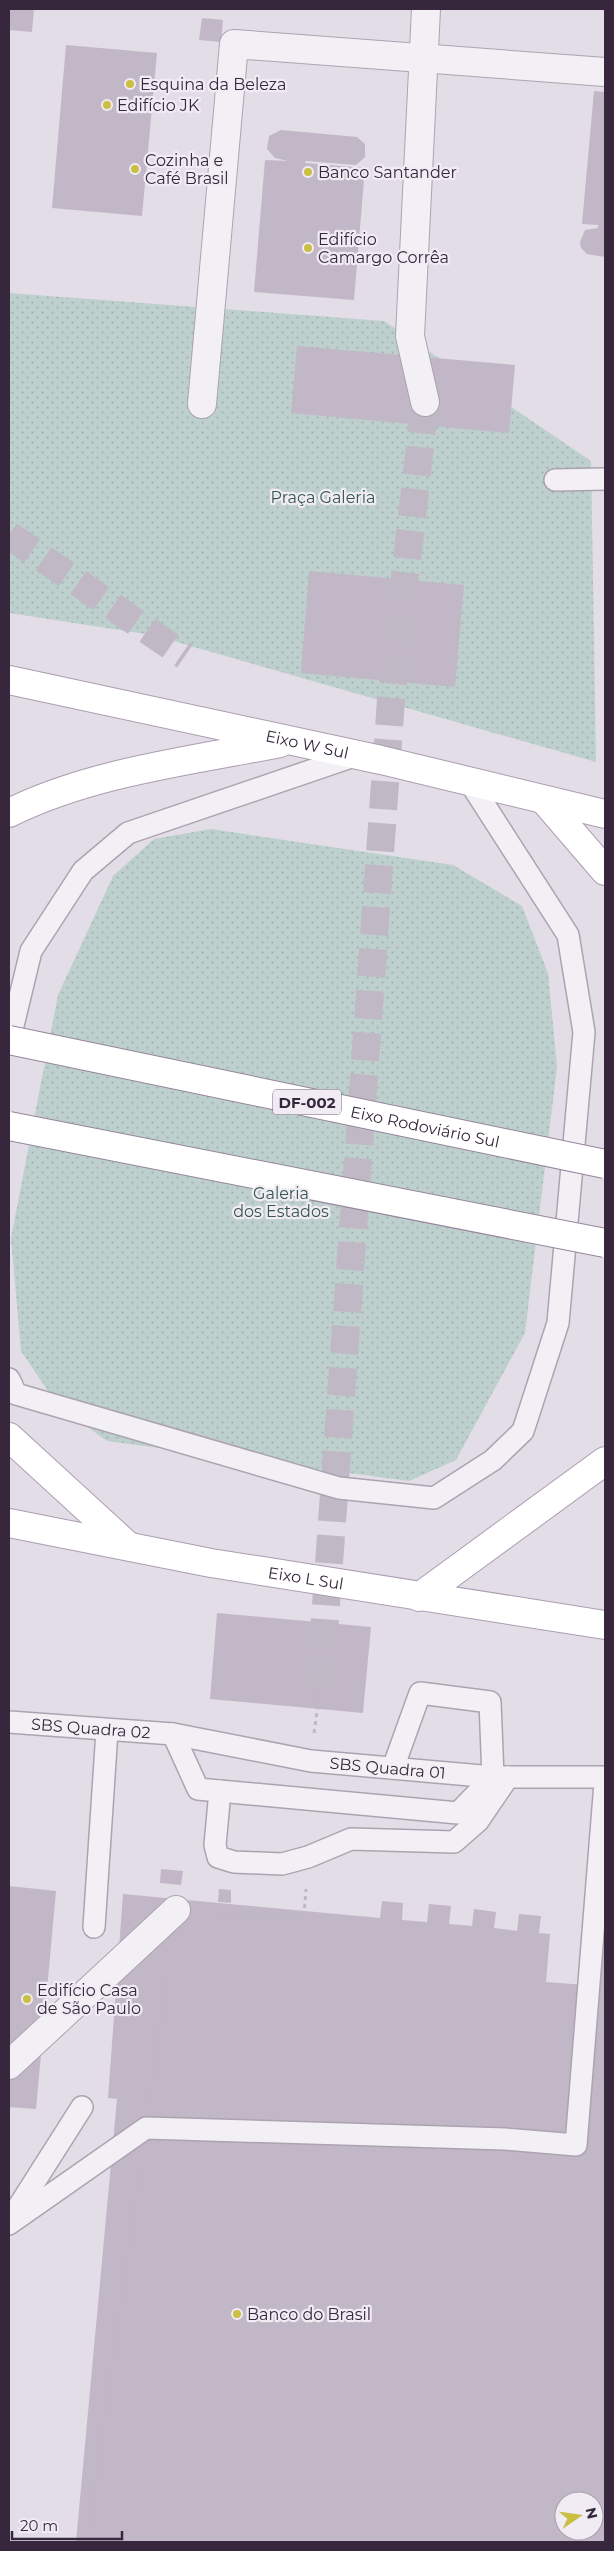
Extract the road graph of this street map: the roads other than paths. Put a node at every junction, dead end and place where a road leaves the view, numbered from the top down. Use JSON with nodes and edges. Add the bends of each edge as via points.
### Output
{"nodes":[{"id":1,"x":426,"y":9,"type":"edge"},
{"id":2,"x":423,"y":57,"type":"junction"},
{"id":3,"x":605,"y":72,"type":"edge"},
{"id":4,"x":426,"y":402,"type":"tunnel mouth"},
{"id":5,"x":202,"y":404,"type":"dead end"},
{"id":6,"x":605,"y":479,"type":"edge"},
{"id":7,"x":555,"y":480,"type":"dead end"},
{"id":8,"x":9,"y":680,"type":"edge"},
{"id":9,"x":291,"y":741,"type":"junction"},
{"id":10,"x":357,"y":755,"type":"junction"},
{"id":11,"x":469,"y":781,"type":"junction"},
{"id":12,"x":544,"y":800,"type":"junction"},
{"id":13,"x":9,"y":813,"type":"edge"},
{"id":14,"x":605,"y":814,"type":"edge"},
{"id":15,"x":605,"y":871,"type":"edge"},
{"id":16,"x":9,"y":1041,"type":"edge"},
{"id":17,"x":9,"y":1126,"type":"edge"},
{"id":18,"x":605,"y":1164,"type":"edge"},
{"id":19,"x":605,"y":1243,"type":"edge"},
{"id":20,"x":9,"y":1379,"type":"edge"},
{"id":21,"x":9,"y":1437,"type":"edge"},
{"id":22,"x":605,"y":1461,"type":"edge"},
{"id":23,"x":9,"y":1523,"type":"edge"},
{"id":24,"x":128,"y":1546,"type":"junction"},
{"id":25,"x":419,"y":1597,"type":"junction"},
{"id":26,"x":605,"y":1625,"type":"edge"},
{"id":27,"x":9,"y":1722,"type":"edge"},
{"id":28,"x":108,"y":1730,"type":"junction"},
{"id":29,"x":173,"y":1734,"type":"junction"},
{"id":30,"x":393,"y":1768,"type":"junction"},
{"id":31,"x":605,"y":1776,"type":"edge"},
{"id":32,"x":500,"y":1777,"type":"junction"},
{"id":33,"x":605,"y":1783,"type":"edge"},
{"id":34,"x":220,"y":1791,"type":"junction"},
{"id":35,"x":176,"y":1910,"type":"dead end"},
{"id":36,"x":94,"y":1927,"type":"dead end"},
{"id":37,"x":9,"y":2066,"type":"edge"},
{"id":38,"x":82,"y":2107,"type":"dead end"},
{"id":39,"x":9,"y":2223,"type":"edge"}],
"edges":[{"from":1,"to":2,"type":"street"},
{"from":2,"to":3,"type":"street"},
{"from":2,"to":4,"type":"street","via":[[410,336]]},
{"from":2,"to":5,"type":"street","via":[[234,44]]},
{"from":6,"to":7,"type":"lane"},
{"from":8,"to":9,"type":"main road","name":"Eixo W Sul"},
{"from":9,"to":10,"type":"main road","name":"Eixo W Sul"},
{"from":9,"to":13,"type":"main road","via":[[142,770],[36,800]]},
{"from":10,"to":11,"type":"main road","name":"Eixo W Sul"},
{"from":10,"to":16,"type":"lane","via":[[128,833],[83,871],[32,951]]},
{"from":11,"to":12,"type":"main road","name":"Eixo W Sul"},
{"from":11,"to":20,"type":"lane","via":[[568,935],[584,1032],[558,1323],[523,1431],[493,1460],[434,1498],[339,1488],[16,1394]]},
{"from":12,"to":14,"type":"main road","name":"Eixo W Sul"},
{"from":12,"to":15,"type":"main road"},
{"from":16,"to":18,"type":"main road","name":"Eixo Rodoviário Sul","number":"DF-002","bridge":true},
{"from":17,"to":19,"type":"main road","bridge":true},
{"from":21,"to":24,"type":"main road"},
{"from":22,"to":25,"type":"main road"},
{"from":23,"to":24,"type":"main road","name":"Eixo L Sul"},
{"from":24,"to":25,"type":"main road","name":"Eixo L Sul"},
{"from":25,"to":26,"type":"main road","name":"Eixo L Sul"},
{"from":27,"to":28,"type":"lane","name":"SBS Quadra 02"},
{"from":28,"to":29,"type":"lane","name":"SBS Quadra 02"},
{"from":28,"to":36,"type":"lane"},
{"from":29,"to":30,"type":"lane","name":"SBS Quadra 01","via":[[311,1761]]},
{"from":29,"to":34,"type":"lane","via":[[198,1789]]},
{"from":30,"to":32,"type":"lane","name":"SBS Quadra 01"},
{"from":30,"to":32,"type":"lane","via":[[420,1694],[490,1702]]},
{"from":31,"to":32,"type":"lane","name":"SBS Quadra 01"},
{"from":32,"to":34,"type":"lane","via":[[458,1812]]},
{"from":32,"to":34,"type":"lane","via":[[478,1821],[454,1842],[350,1839],[282,1864],[234,1862],[218,1857]]},
{"from":33,"to":39,"type":"lane","via":[[576,2145],[505,2139],[146,2128]]},
{"from":35,"to":37,"type":"street"},
{"from":38,"to":39,"type":"lane"}]}
